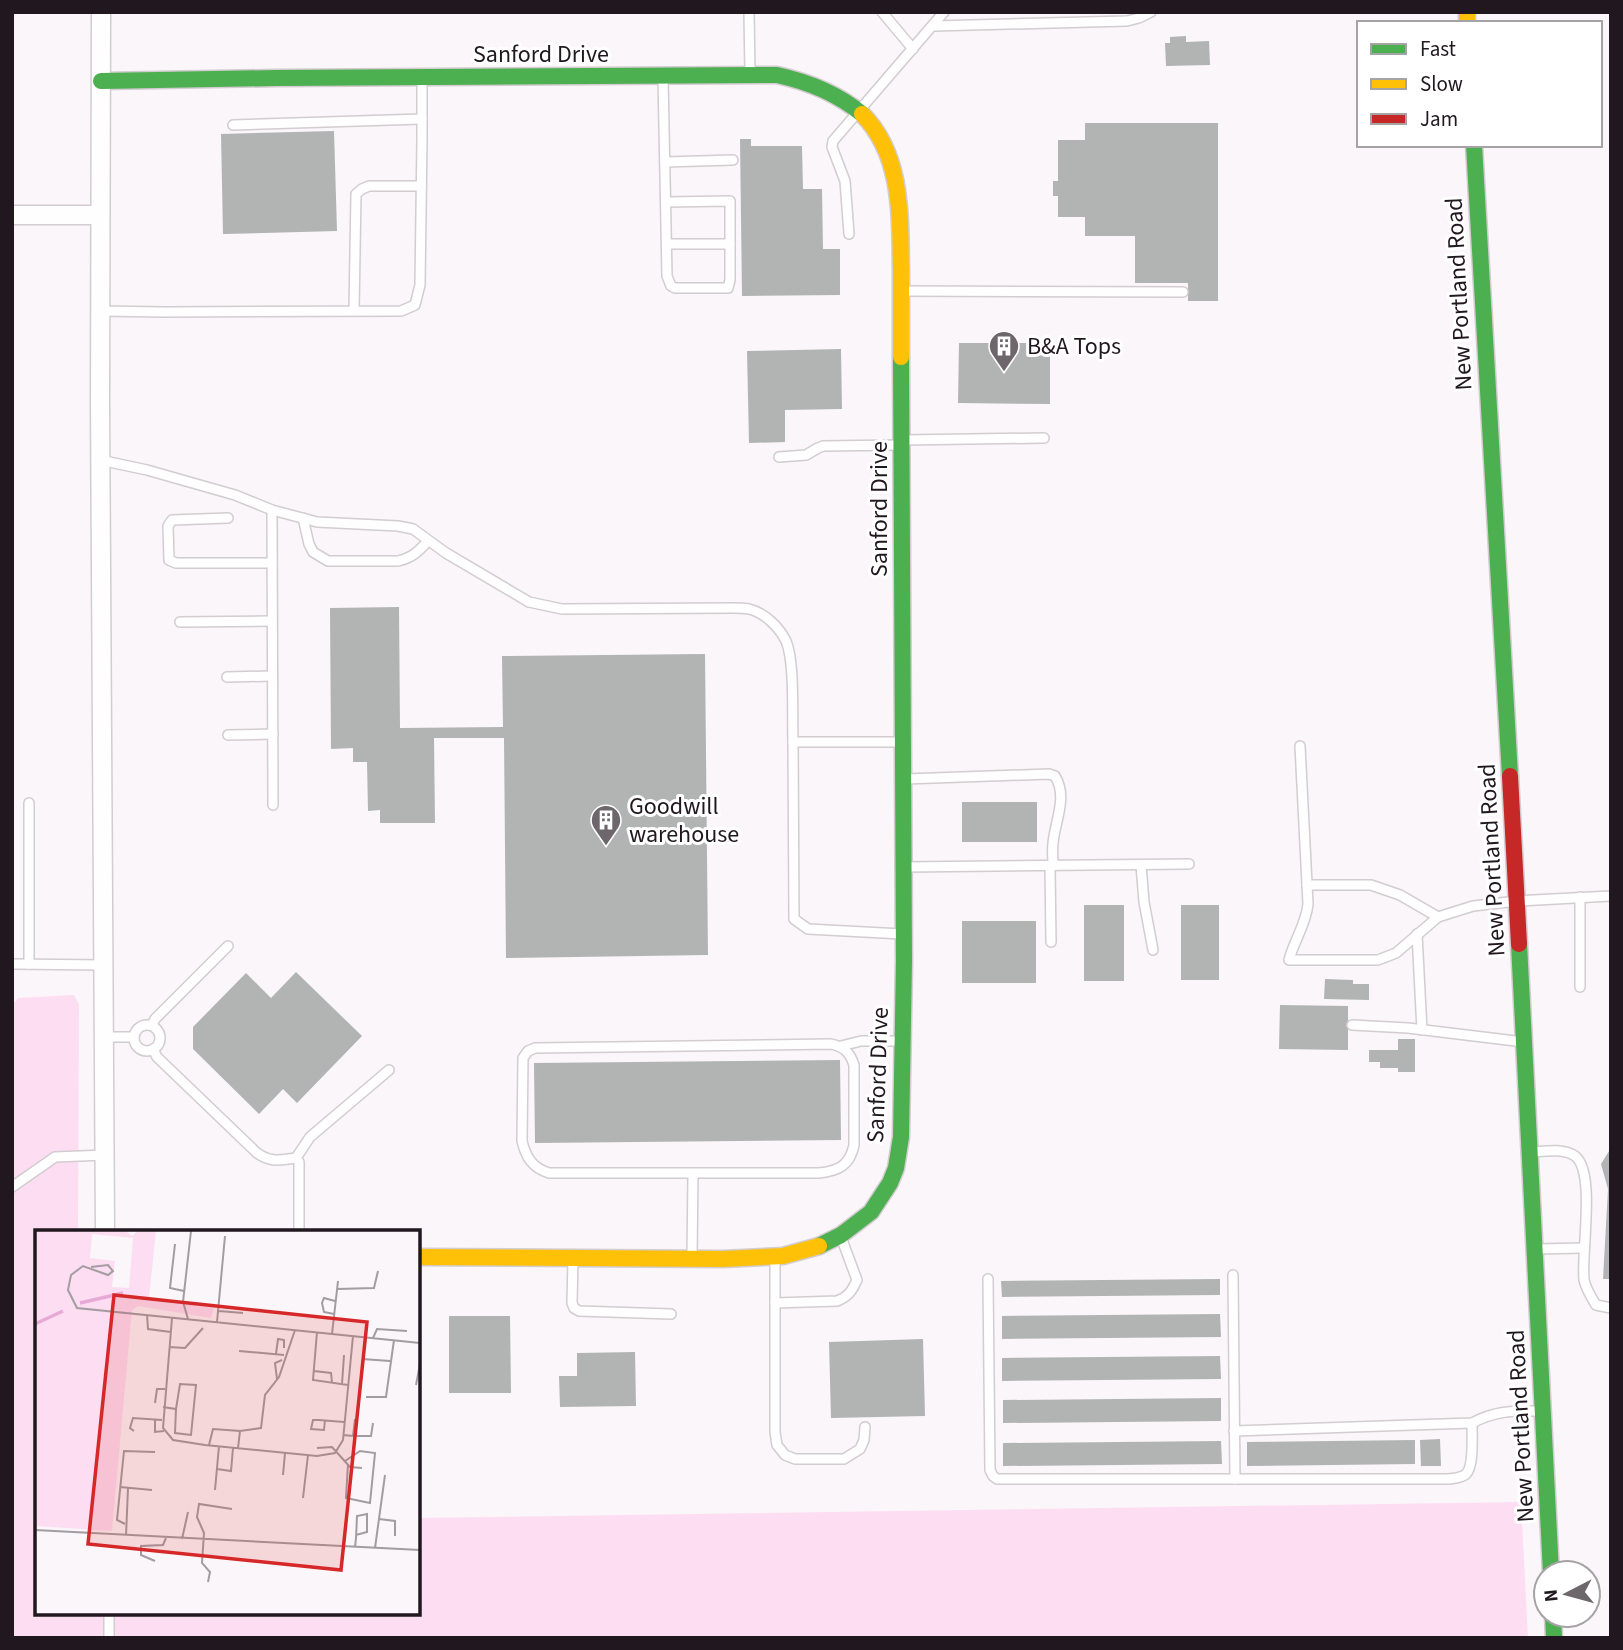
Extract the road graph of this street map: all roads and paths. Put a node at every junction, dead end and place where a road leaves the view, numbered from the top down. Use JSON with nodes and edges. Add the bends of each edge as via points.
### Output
{"nodes":[{"id":1,"x":101,"y":12,"type":"edge"},
{"id":2,"x":749,"y":12,"type":"edge"},
{"id":3,"x":882,"y":12,"type":"edge"},
{"id":4,"x":944,"y":12,"type":"edge"},
{"id":5,"x":1151,"y":12,"type":"edge"},
{"id":6,"x":934,"y":26,"type":"junction"},
{"id":7,"x":913,"y":48,"type":"junction"},
{"id":8,"x":663,"y":76,"type":"junction"},
{"id":9,"x":750,"y":76,"type":"junction"},
{"id":10,"x":422,"y":77,"type":"junction"},
{"id":11,"x":101,"y":81,"type":"junction"},
{"id":12,"x":859,"y":112,"type":"junction"},
{"id":13,"x":422,"y":119,"type":"junction"},
{"id":14,"x":233,"y":125,"type":"dead end"},
{"id":15,"x":1474,"y":147,"type":"edge"},
{"id":16,"x":733,"y":160,"type":"dead end"},
{"id":17,"x":665,"y":162,"type":"junction"},
{"id":18,"x":422,"y":186,"type":"junction"},
{"id":19,"x":666,"y":202,"type":"junction"},
{"id":20,"x":12,"y":215,"type":"edge"},
{"id":21,"x":100,"y":215,"type":"junction"},
{"id":22,"x":849,"y":234,"type":"dead end"},
{"id":23,"x":667,"y":244,"type":"junction"},
{"id":24,"x":730,"y":244,"type":"junction"},
{"id":25,"x":901,"y":291,"type":"junction"},
{"id":26,"x":1183,"y":292,"type":"dead end"},
{"id":27,"x":354,"y":310,"type":"junction"},
{"id":28,"x":100,"y":311,"type":"junction"},
{"id":29,"x":1044,"y":438,"type":"dead end"},
{"id":30,"x":902,"y":443,"type":"junction"},
{"id":31,"x":779,"y":457,"type":"dead end"},
{"id":32,"x":100,"y":460,"type":"junction"},
{"id":33,"x":272,"y":510,"type":"junction"},
{"id":34,"x":228,"y":518,"type":"dead end"},
{"id":35,"x":303,"y":518,"type":"junction"},
{"id":36,"x":428,"y":541,"type":"junction"},
{"id":37,"x":272,"y":563,"type":"junction"},
{"id":38,"x":272,"y":621,"type":"junction"},
{"id":39,"x":180,"y":622,"type":"dead end"},
{"id":40,"x":272,"y":676,"type":"junction"},
{"id":41,"x":227,"y":677,"type":"dead end"},
{"id":42,"x":273,"y":734,"type":"junction"},
{"id":43,"x":228,"y":735,"type":"dead end"},
{"id":44,"x":793,"y":742,"type":"junction"},
{"id":45,"x":903,"y":742,"type":"junction"},
{"id":46,"x":1300,"y":746,"type":"dead end"},
{"id":47,"x":903,"y":779,"type":"junction"},
{"id":48,"x":29,"y":803,"type":"dead end"},
{"id":49,"x":273,"y":805,"type":"dead end"},
{"id":50,"x":1189,"y":864,"type":"dead end"},
{"id":51,"x":1141,"y":865,"type":"junction"},
{"id":52,"x":1051,"y":866,"type":"junction"},
{"id":53,"x":903,"y":867,"type":"junction"},
{"id":54,"x":1307,"y":886,"type":"junction"},
{"id":55,"x":1611,"y":896,"type":"edge"},
{"id":56,"x":1580,"y":897,"type":"junction"},
{"id":57,"x":1517,"y":901,"type":"junction"},
{"id":58,"x":1438,"y":917,"type":"junction"},
{"id":59,"x":904,"y":934,"type":"junction"},
{"id":60,"x":1417,"y":934,"type":"junction"},
{"id":61,"x":1051,"y":942,"type":"dead end"},
{"id":62,"x":228,"y":946,"type":"dead end"},
{"id":63,"x":1153,"y":950,"type":"dead end"},
{"id":64,"x":12,"y":964,"type":"edge"},
{"id":65,"x":29,"y":964,"type":"junction"},
{"id":66,"x":103,"y":965,"type":"junction"},
{"id":67,"x":1580,"y":987,"type":"dead end"},
{"id":68,"x":152,"y":1025,"type":"junction"},
{"id":69,"x":1352,"y":1025,"type":"dead end"},
{"id":70,"x":1422,"y":1030,"type":"junction"},
{"id":71,"x":104,"y":1037,"type":"junction"},
{"id":72,"x":134,"y":1037,"type":"junction"},
{"id":73,"x":903,"y":1041,"type":"junction"},
{"id":74,"x":1525,"y":1042,"type":"junction"},
{"id":75,"x":841,"y":1046,"type":"junction"},
{"id":76,"x":153,"y":1049,"type":"junction"},
{"id":77,"x":389,"y":1070,"type":"dead end"},
{"id":78,"x":1531,"y":1152,"type":"junction"},
{"id":79,"x":105,"y":1155,"type":"junction"},
{"id":80,"x":296,"y":1158,"type":"junction"},
{"id":81,"x":693,"y":1172,"type":"junction"},
{"id":82,"x":12,"y":1187,"type":"edge"},
{"id":83,"x":105,"y":1230,"type":"edge"},
{"id":84,"x":299,"y":1230,"type":"edge"},
{"id":85,"x":841,"y":1235,"type":"junction"},
{"id":86,"x":1584,"y":1248,"type":"junction"},
{"id":87,"x":1535,"y":1249,"type":"junction"},
{"id":88,"x":775,"y":1256,"type":"junction"},
{"id":89,"x":420,"y":1257,"type":"edge"},
{"id":90,"x":573,"y":1257,"type":"junction"},
{"id":91,"x":692,"y":1259,"type":"junction"},
{"id":92,"x":1233,"y":1275,"type":"dead end"},
{"id":93,"x":988,"y":1279,"type":"dead end"},
{"id":94,"x":775,"y":1303,"type":"junction"},
{"id":95,"x":1611,"y":1308,"type":"edge"},
{"id":96,"x":671,"y":1314,"type":"dead end"},
{"id":97,"x":1543,"y":1410,"type":"junction"},
{"id":98,"x":1472,"y":1423,"type":"junction"},
{"id":99,"x":864,"y":1427,"type":"dead end"},
{"id":100,"x":1234,"y":1431,"type":"junction"},
{"id":101,"x":1234,"y":1479,"type":"junction"},
{"id":102,"x":1550,"y":1559,"type":"edge"},
{"id":103,"x":109,"y":1615,"type":"edge"},
{"id":104,"x":109,"y":1638,"type":"edge"}],
"edges":[{"from":1,"to":11,"type":"street"},
{"from":2,"to":9,"type":"lane"},
{"from":3,"to":7,"type":"lane"},
{"from":4,"to":6,"type":"lane"},
{"from":5,"to":6,"type":"lane","via":[[1127,21]]},
{"from":6,"to":7,"type":"lane"},
{"from":7,"to":12,"type":"lane"},
{"from":8,"to":9,"type":"street","name":"Sanford Drive"},
{"from":8,"to":10,"type":"street","name":"Sanford Drive"},
{"from":8,"to":17,"type":"lane"},
{"from":9,"to":12,"type":"street","name":"Sanford Drive","via":[[777,75],[816,85]]},
{"from":10,"to":11,"type":"street","name":"Sanford Drive"},
{"from":10,"to":13,"type":"lane"},
{"from":11,"to":21,"type":"street"},
{"from":12,"to":22,"type":"lane","via":[[832,147],[845,181]]},
{"from":12,"to":25,"type":"street","name":"Sanford Drive","via":[[883,141],[896,186]]},
{"from":13,"to":14,"type":"lane"},
{"from":13,"to":18,"type":"lane"},
{"from":15,"to":57,"type":"street","name":"New Portland Road"},
{"from":16,"to":17,"type":"lane"},
{"from":17,"to":19,"type":"lane"},
{"from":18,"to":27,"type":"lane","via":[[420,285],[415,305],[401,311]]},
{"from":18,"to":27,"type":"lane","via":[[369,187],[356,194]]},
{"from":19,"to":23,"type":"lane"},
{"from":19,"to":24,"type":"lane","via":[[730,201]]},
{"from":20,"to":21,"type":"street"},
{"from":21,"to":28,"type":"street"},
{"from":23,"to":24,"type":"lane"},
{"from":23,"to":24,"type":"lane","via":[[671,286],[725,289],[730,286]]},
{"from":25,"to":26,"type":"lane"},
{"from":25,"to":30,"type":"street","name":"Sanford Drive"},
{"from":27,"to":28,"type":"lane"},
{"from":28,"to":32,"type":"street"},
{"from":29,"to":30,"type":"lane"},
{"from":30,"to":31,"type":"lane","via":[[823,446],[806,455]]},
{"from":30,"to":45,"type":"street","name":"Sanford Drive"},
{"from":32,"to":33,"type":"lane","via":[[235,495]]},
{"from":32,"to":66,"type":"street"},
{"from":33,"to":35,"type":"lane"},
{"from":33,"to":37,"type":"lane"},
{"from":34,"to":37,"type":"lane","via":[[172,520],[168,526],[169,560],[176,564]]},
{"from":35,"to":36,"type":"lane","via":[[398,526]]},
{"from":35,"to":36,"type":"lane","via":[[313,552],[328,561],[398,561],[408,559]]},
{"from":36,"to":44,"type":"lane","via":[[510,592],[544,607],[732,608],[759,613],[772,622],[787,644]]},
{"from":37,"to":38,"type":"lane"},
{"from":38,"to":39,"type":"lane"},
{"from":38,"to":40,"type":"lane"},
{"from":40,"to":41,"type":"lane"},
{"from":40,"to":42,"type":"lane"},
{"from":42,"to":43,"type":"lane"},
{"from":42,"to":49,"type":"lane"},
{"from":44,"to":45,"type":"lane"},
{"from":44,"to":59,"type":"lane","via":[[794,919],[808,929]]},
{"from":45,"to":47,"type":"street","name":"Sanford Drive"},
{"from":46,"to":54,"type":"lane"},
{"from":47,"to":52,"type":"lane","via":[[1055,776],[1059,817]]},
{"from":47,"to":53,"type":"street","name":"Sanford Drive"},
{"from":48,"to":65,"type":"lane"},
{"from":50,"to":51,"type":"lane"},
{"from":51,"to":52,"type":"lane"},
{"from":51,"to":63,"type":"lane"},
{"from":52,"to":53,"type":"lane"},
{"from":52,"to":61,"type":"lane"},
{"from":53,"to":59,"type":"street","name":"Sanford Drive"},
{"from":54,"to":58,"type":"lane","via":[[1371,885]]},
{"from":54,"to":60,"type":"lane","via":[[1307,916],[1289,960],[1378,960],[1396,953]]},
{"from":55,"to":56,"type":"lane"},
{"from":56,"to":57,"type":"lane"},
{"from":56,"to":67,"type":"lane"},
{"from":57,"to":58,"type":"lane","via":[[1473,906]]},
{"from":57,"to":74,"type":"street","name":"New Portland Road"},
{"from":58,"to":60,"type":"lane"},
{"from":59,"to":73,"type":"street","name":"Sanford Drive"},
{"from":60,"to":70,"type":"lane"},
{"from":62,"to":68,"type":"lane"},
{"from":64,"to":65,"type":"lane"},
{"from":65,"to":66,"type":"lane"},
{"from":66,"to":71,"type":"street"},
{"from":68,"to":72,"type":"lane","via":[[139,1027]]},
{"from":68,"to":76,"type":"lane","via":[[160,1035]]},
{"from":69,"to":70,"type":"lane"},
{"from":70,"to":74,"type":"lane"},
{"from":71,"to":72,"type":"lane"},
{"from":71,"to":79,"type":"street"},
{"from":72,"to":76,"type":"lane","via":[[141,1049]]},
{"from":73,"to":75,"type":"lane"},
{"from":73,"to":85,"type":"street","name":"Sanford Drive","via":[[896,1168],[871,1212]]},
{"from":74,"to":78,"type":"street","name":"New Portland Road"},
{"from":75,"to":81,"type":"lane","via":[[855,1065],[854,1145],[845,1164],[819,1173]]},
{"from":75,"to":81,"type":"lane","via":[[535,1048],[523,1058],[523,1141],[525,1153],[539,1170],[549,1174]]},
{"from":76,"to":80,"type":"lane","via":[[257,1153],[272,1161]]},
{"from":77,"to":80,"type":"lane","via":[[310,1137]]},
{"from":78,"to":86,"type":"lane","via":[[1556,1150],[1582,1162]]},
{"from":78,"to":87,"type":"street","name":"New Portland Road"},
{"from":79,"to":82,"type":"lane","via":[[55,1157]]},
{"from":79,"to":83,"type":"street"},
{"from":80,"to":84,"type":"lane"},
{"from":81,"to":91,"type":"lane"},
{"from":85,"to":88,"type":"street","name":"Sanford Drive","via":[[823,1245]]},
{"from":85,"to":94,"type":"lane","via":[[857,1280],[852,1291],[837,1301]]},
{"from":86,"to":87,"type":"lane"},
{"from":86,"to":95,"type":"lane","via":[[1584,1281],[1590,1296],[1596,1305]]},
{"from":87,"to":97,"type":"street","name":"New Portland Road"},
{"from":88,"to":91,"type":"street","name":"Sanford Drive"},
{"from":88,"to":94,"type":"lane"},
{"from":89,"to":90,"type":"street","name":"Sanford Drive"},
{"from":90,"to":91,"type":"street","name":"Sanford Drive"},
{"from":90,"to":96,"type":"lane","via":[[572,1303],[579,1311]]},
{"from":92,"to":100,"type":"lane"},
{"from":93,"to":101,"type":"lane","via":[[993,1476],[1004,1480]]},
{"from":94,"to":99,"type":"lane","via":[[777,1445],[795,1459],[844,1459],[860,1449]]},
{"from":97,"to":98,"type":"lane","via":[[1497,1412]]},
{"from":97,"to":102,"type":"street","name":"New Portland Road"},
{"from":98,"to":100,"type":"lane"},
{"from":98,"to":101,"type":"lane","via":[[1469,1469],[1462,1476]]},
{"from":100,"to":101,"type":"lane"},
{"from":103,"to":104,"type":"lane"}]}
